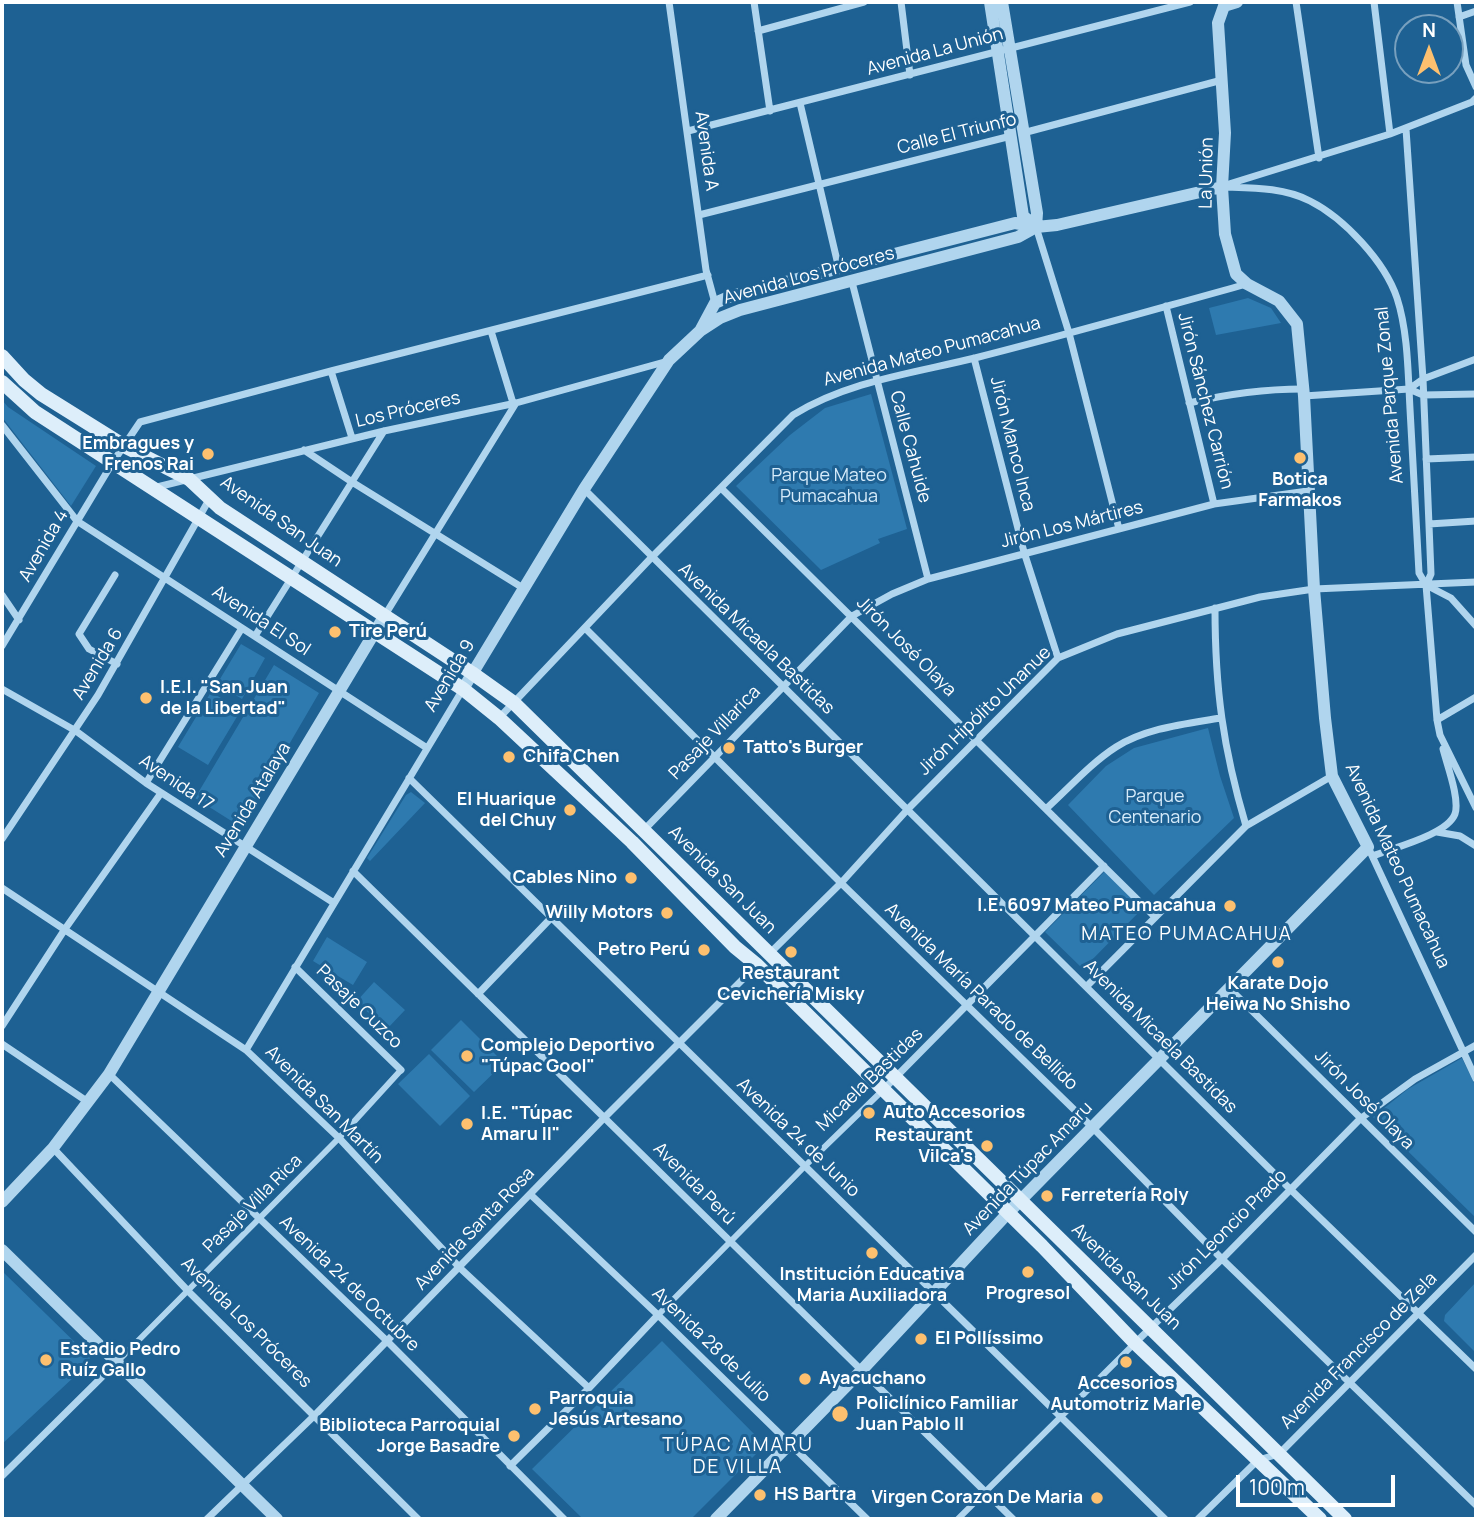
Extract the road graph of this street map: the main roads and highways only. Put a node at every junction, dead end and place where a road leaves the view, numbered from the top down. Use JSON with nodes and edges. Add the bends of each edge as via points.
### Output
{"nodes":[{"id":1,"x":2,"y":356,"type":"edge"},
{"id":2,"x":2,"y":382,"type":"edge"},
{"id":3,"x":1320,"y":1519,"type":"edge"},
{"id":4,"x":1345,"y":1519,"type":"edge"}],
"edges":[{"from":1,"to":4,"type":"main road","name":"Avenida San Juan","via":[[41,394],[189,479],[220,508],[514,703]]},
{"from":2,"to":3,"type":"main road","name":"Avenida San Juan","via":[[35,412],[463,689],[499,718],[632,842],[1135,1343]]}]}
